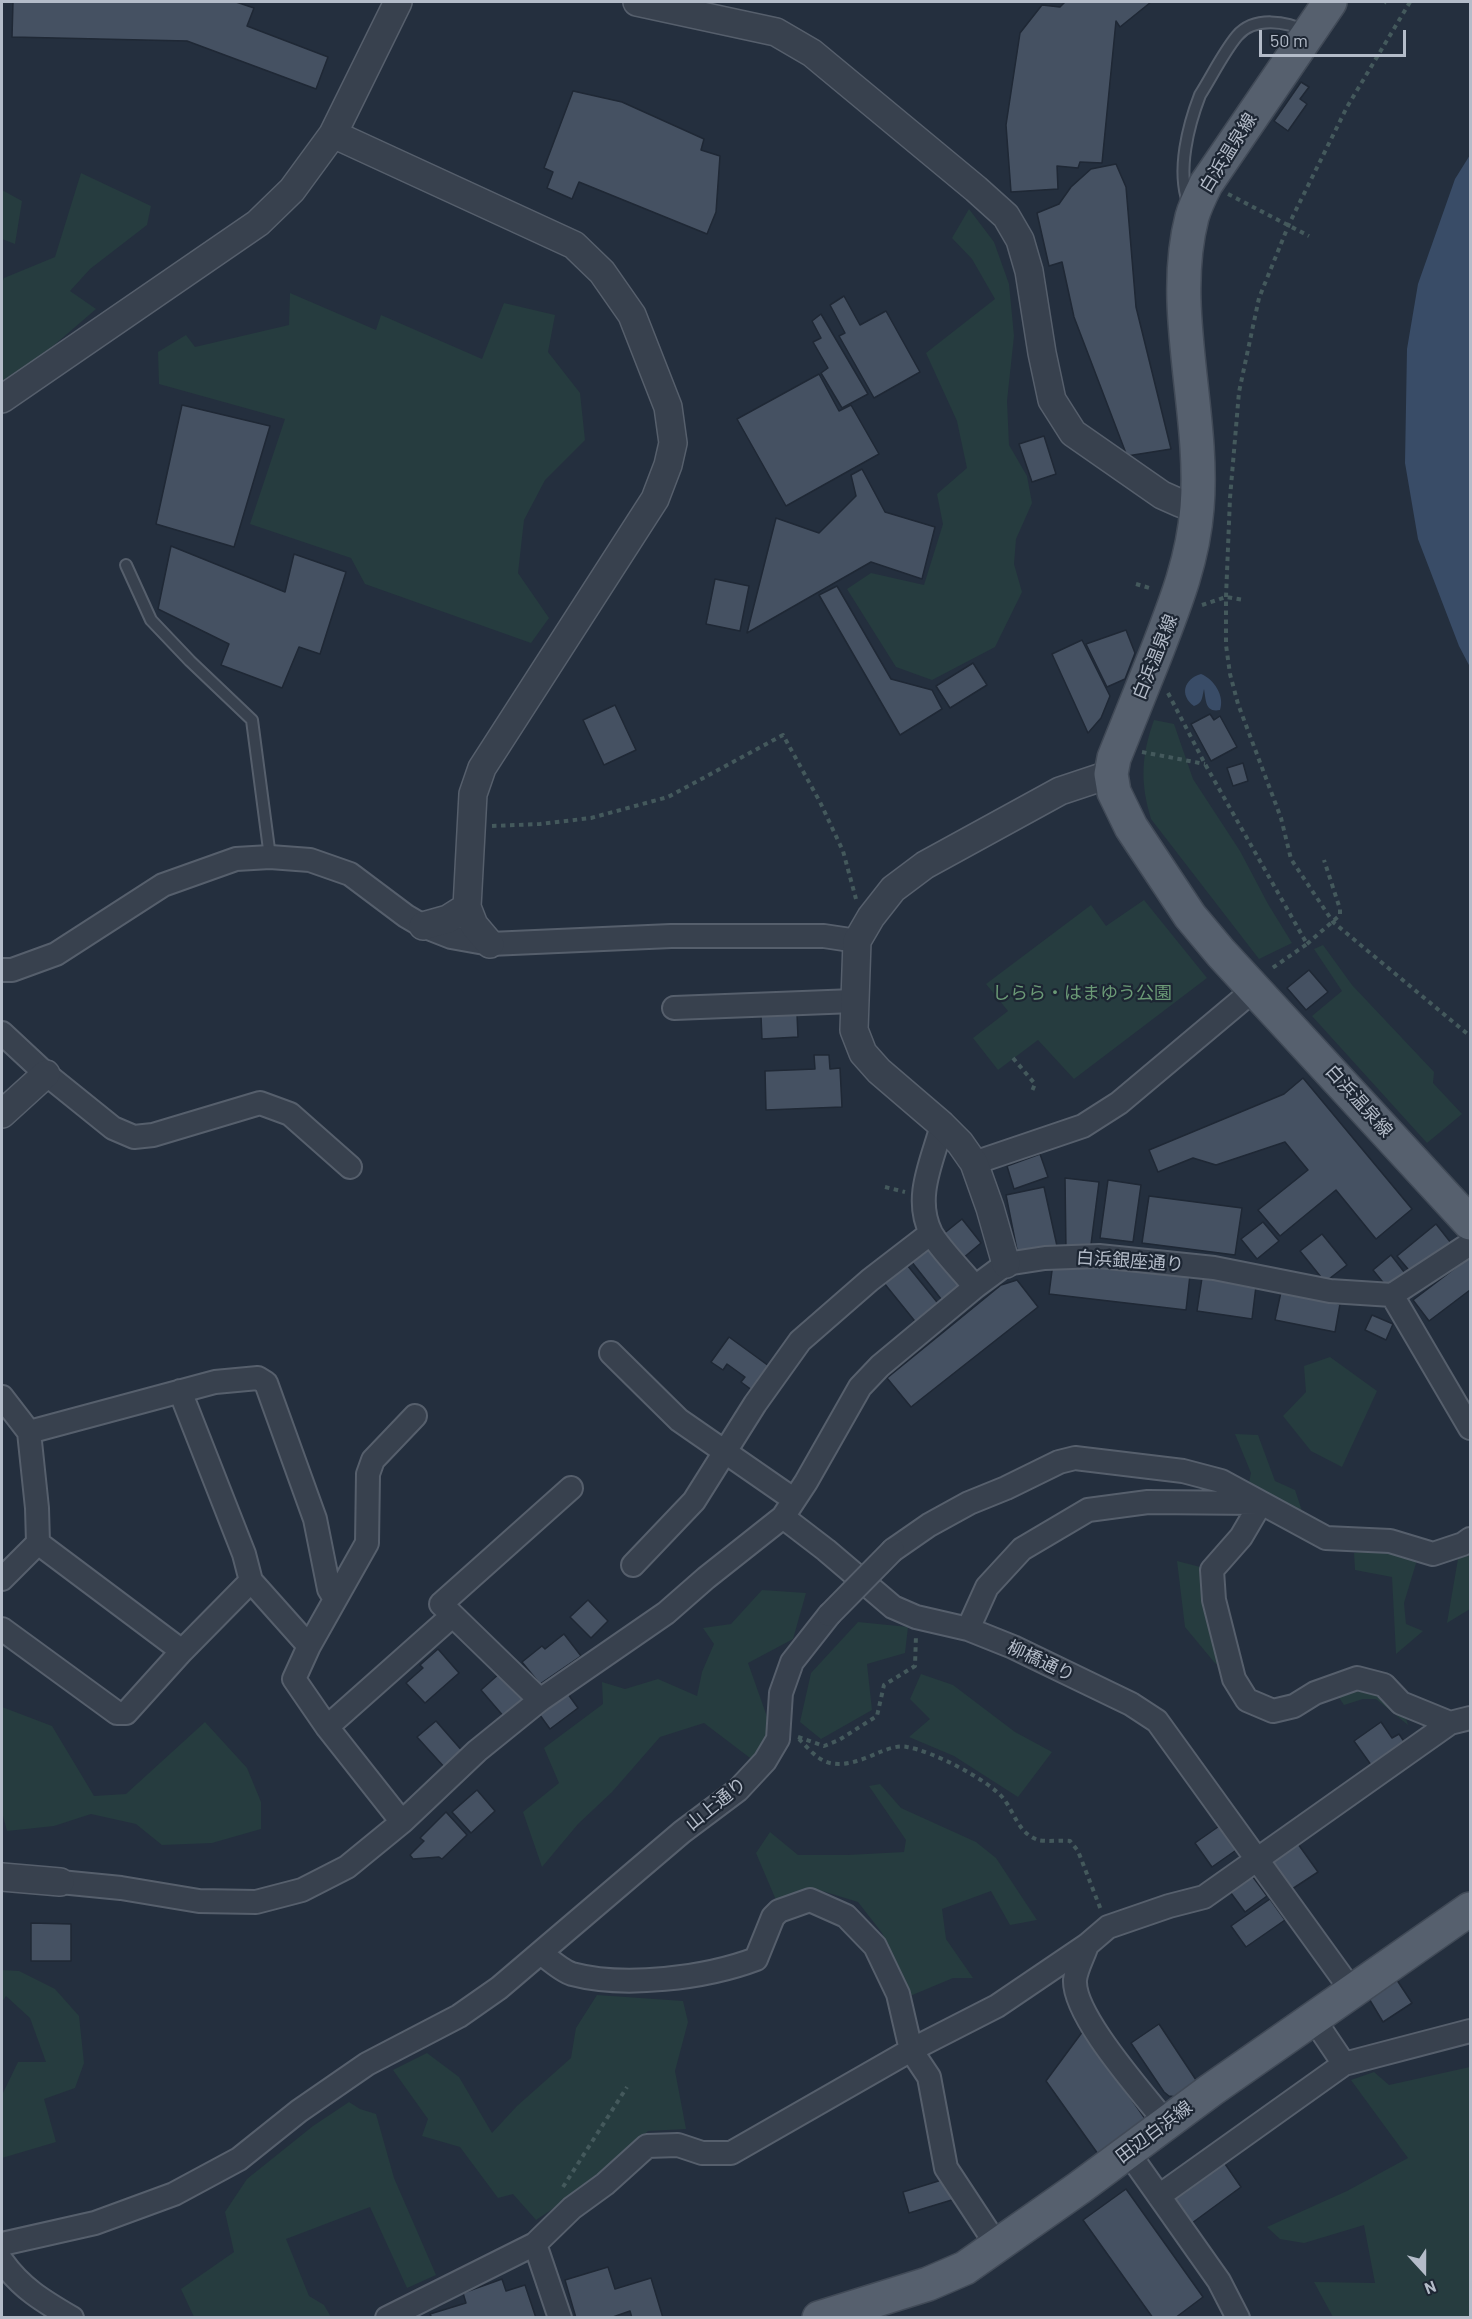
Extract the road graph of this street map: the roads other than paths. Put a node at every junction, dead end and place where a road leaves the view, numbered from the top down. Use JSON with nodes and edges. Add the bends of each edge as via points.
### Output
{"nodes":[{"id":1,"x":398,"y":2,"type":"edge"},
{"id":2,"x":637,"y":2,"type":"edge"},
{"id":3,"x":1330,"y":2,"type":"edge"},
{"id":4,"x":1307,"y":33,"type":"junction"},
{"id":5,"x":333,"y":134,"type":"junction"},
{"id":6,"x":1192,"y":214,"type":"junction"},
{"id":7,"x":2,"y":399,"type":"edge"},
{"id":8,"x":1197,"y":508,"type":"junction"},
{"id":9,"x":126,"y":565,"type":"dead end"},
{"id":10,"x":1111,"y":774,"type":"junction"},
{"id":11,"x":270,"y":857,"type":"junction"},
{"id":12,"x":466,"y":907,"type":"junction"},
{"id":13,"x":423,"y":926,"type":"junction"},
{"id":14,"x":857,"y":941,"type":"junction"},
{"id":15,"x":490,"y":944,"type":"junction"},
{"id":16,"x":2,"y":970,"type":"edge"},
{"id":17,"x":1261,"y":980,"type":"junction"},
{"id":18,"x":854,"y":1001,"type":"junction"},
{"id":19,"x":674,"y":1008,"type":"dead end"},
{"id":20,"x":2,"y":1034,"type":"edge"},
{"id":21,"x":46,"y":1074,"type":"junction"},
{"id":22,"x":2,"y":1114,"type":"edge"},
{"id":23,"x":942,"y":1125,"type":"junction"},
{"id":24,"x":974,"y":1163,"type":"junction"},
{"id":25,"x":350,"y":1167,"type":"dead end"},
{"id":26,"x":1470,"y":1223,"type":"edge"},
{"id":27,"x":931,"y":1233,"type":"junction"},
{"id":28,"x":1470,"y":1244,"type":"edge"},
{"id":29,"x":1006,"y":1264,"type":"junction"},
{"id":30,"x":975,"y":1287,"type":"junction"},
{"id":31,"x":1392,"y":1295,"type":"junction"},
{"id":32,"x":611,"y":1353,"type":"dead end"},
{"id":33,"x":180,"y":1391,"type":"junction"},
{"id":34,"x":2,"y":1397,"type":"edge"},
{"id":35,"x":415,"y":1416,"type":"dead end"},
{"id":36,"x":1470,"y":1428,"type":"edge"},
{"id":37,"x":29,"y":1432,"type":"junction"},
{"id":38,"x":724,"y":1452,"type":"junction"},
{"id":39,"x":571,"y":1488,"type":"dead end"},
{"id":40,"x":1261,"y":1503,"type":"junction"},
{"id":41,"x":788,"y":1508,"type":"junction"},
{"id":42,"x":1470,"y":1539,"type":"edge"},
{"id":43,"x":38,"y":1543,"type":"junction"},
{"id":44,"x":633,"y":1565,"type":"dead end"},
{"id":45,"x":2,"y":1579,"type":"edge"},
{"id":46,"x":251,"y":1581,"type":"junction"},
{"id":47,"x":335,"y":1599,"type":"junction"},
{"id":48,"x":452,"y":1616,"type":"junction"},
{"id":49,"x":2,"y":1629,"type":"edge"},
{"id":50,"x":968,"y":1629,"type":"junction"},
{"id":51,"x":309,"y":1646,"type":"junction"},
{"id":52,"x":182,"y":1651,"type":"junction"},
{"id":53,"x":540,"y":1700,"type":"junction"},
{"id":54,"x":1460,"y":1721,"type":"edge"},
{"id":55,"x":327,"y":1727,"type":"junction"},
{"id":56,"x":402,"y":1822,"type":"junction"},
{"id":57,"x":1257,"y":1859,"type":"junction"},
{"id":58,"x":2,"y":1877,"type":"edge"},
{"id":59,"x":60,"y":1882,"type":"joint"},
{"id":60,"x":1470,"y":1908,"type":"edge"},
{"id":61,"x":1087,"y":1945,"type":"junction"},
{"id":62,"x":542,"y":1953,"type":"junction"},
{"id":63,"x":1352,"y":1991,"type":"junction"},
{"id":64,"x":1313,"y":2018,"type":"junction"},
{"id":65,"x":1470,"y":2031,"type":"edge"},
{"id":66,"x":911,"y":2050,"type":"junction"},
{"id":67,"x":1344,"y":2064,"type":"junction"},
{"id":68,"x":1166,"y":2123,"type":"junction"},
{"id":69,"x":1128,"y":2152,"type":"junction"},
{"id":70,"x":1159,"y":2196,"type":"junction"},
{"id":71,"x":2,"y":2244,"type":"edge"},
{"id":72,"x":535,"y":2244,"type":"junction"},
{"id":73,"x":998,"y":2247,"type":"junction"},
{"id":74,"x":2,"y":2261,"type":"edge"},
{"id":75,"x":72,"y":2318,"type":"edge"},
{"id":76,"x":387,"y":2318,"type":"edge"},
{"id":77,"x":560,"y":2318,"type":"edge"},
{"id":78,"x":819,"y":2318,"type":"edge"},
{"id":79,"x":1238,"y":2318,"type":"edge"}],
"edges":[{"from":1,"to":5,"type":"street"},
{"from":2,"to":8,"type":"street","via":[[776,32],[812,53],[999,209],[1020,240],[1052,400],[1073,433],[1162,495]]},
{"from":3,"to":4,"type":"main road","name":"白浜温泉線"},
{"from":4,"to":6,"type":"main road","name":"白浜温泉線","via":[[1206,183]]},
{"from":4,"to":6,"type":"lane","via":[[1281,23],[1260,24],[1243,31],[1231,46],[1200,95],[1185,153],[1186,196]]},
{"from":5,"to":7,"type":"street","via":[[292,190],[258,223]]},
{"from":5,"to":12,"type":"street","via":[[574,245],[602,272],[632,315],[668,407],[674,443],[655,499],[482,768],[473,794]]},
{"from":6,"to":8,"type":"main road","name":"白浜温泉線","via":[[1185,251],[1185,301],[1199,468]]},
{"from":8,"to":10,"type":"main road","name":"白浜温泉線","via":[[1189,563],[1178,599]]},
{"from":9,"to":11,"type":"lane","via":[[151,620],[252,720]]},
{"from":10,"to":14,"type":"street","via":[[1060,791],[925,865],[894,889]]},
{"from":10,"to":17,"type":"main road","name":"白浜温泉線","via":[[1123,813],[1190,916],[1221,953]]},
{"from":11,"to":13,"type":"street","via":[[310,860],[350,874]]},
{"from":11,"to":16,"type":"street","via":[[236,859],[163,885],[56,954]]},
{"from":12,"to":13,"type":"street","via":[[448,919]]},
{"from":12,"to":15,"type":"street","via":[[474,925]]},
{"from":13,"to":15,"type":"street","via":[[451,937]]},
{"from":14,"to":15,"type":"street","via":[[824,936],[671,936]]},
{"from":14,"to":18,"type":"street"},
{"from":17,"to":24,"type":"street","via":[[1119,1103],[1083,1126]]},
{"from":17,"to":26,"type":"main road","name":"白浜温泉線"},
{"from":18,"to":19,"type":"street"},
{"from":18,"to":23,"type":"street","via":[[854,1030],[863,1053]]},
{"from":20,"to":21,"type":"street"},
{"from":21,"to":22,"type":"street"},
{"from":21,"to":25,"type":"street","via":[[113,1128],[134,1137],[153,1135],[260,1103],[290,1114]]},
{"from":23,"to":24,"type":"street"},
{"from":23,"to":27,"type":"street","via":[[922,1204]]},
{"from":24,"to":29,"type":"street"},
{"from":27,"to":30,"type":"street"},
{"from":27,"to":38,"type":"street","via":[[800,1341]]},
{"from":28,"to":31,"type":"street"},
{"from":29,"to":30,"type":"street","name":"白浜銀座通り"},
{"from":29,"to":31,"type":"street","name":"白浜銀座通り","via":[[1099,1256],[1214,1268],[1330,1291]]},
{"from":30,"to":41,"type":"street","name":"白浜銀座通り","via":[[860,1387]]},
{"from":31,"to":36,"type":"street"},
{"from":32,"to":38,"type":"street","name":"柳橋通り","via":[[679,1420]]},
{"from":33,"to":37,"type":"street"},
{"from":33,"to":46,"type":"street"},
{"from":33,"to":47,"type":"street","via":[[258,1378],[266,1383],[315,1519],[329,1589]]},
{"from":34,"to":37,"type":"street"},
{"from":35,"to":47,"type":"street","via":[[373,1460],[368,1474],[367,1543]]},
{"from":37,"to":43,"type":"street"},
{"from":38,"to":41,"type":"street","name":"柳橋通り"},
{"from":38,"to":44,"type":"street","via":[[694,1501]]},
{"from":39,"to":48,"type":"street","via":[[441,1604]]},
{"from":40,"to":42,"type":"street","name":"山上通り","via":[[1326,1538],[1390,1541],[1433,1554]]},
{"from":40,"to":50,"type":"street","via":[[1148,1502],[1088,1510],[1022,1550],[987,1587]]},
{"from":40,"to":54,"type":"street","via":[[1241,1537],[1212,1570],[1214,1600],[1234,1679],[1247,1700],[1273,1711],[1294,1706],[1315,1693],[1356,1678],[1384,1685],[1401,1703]]},
{"from":40,"to":62,"type":"street","name":"山上通り","bridge":true,"via":[[1221,1480],[1184,1471],[1075,1458],[969,1503],[929,1525],[893,1550],[829,1615],[792,1662],[781,1693],[778,1739],[765,1761],[738,1790],[682,1832]]},
{"from":41,"to":50,"type":"street","name":"柳橋通り","via":[[826,1550],[893,1607],[916,1617]]},
{"from":41,"to":53,"type":"street","name":"白浜銀座通り","via":[[666,1613]]},
{"from":43,"to":45,"type":"street"},
{"from":43,"to":52,"type":"street"},
{"from":46,"to":51,"type":"street"},
{"from":46,"to":52,"type":"street"},
{"from":47,"to":51,"type":"street"},
{"from":48,"to":53,"type":"street"},
{"from":48,"to":55,"type":"street"},
{"from":49,"to":52,"type":"street","via":[[117,1713],[126,1713]]},
{"from":50,"to":57,"type":"street","name":"柳橋通り","via":[[1014,1647],[1131,1704],[1157,1721]]},
{"from":51,"to":55,"type":"street","via":[[294,1679]]},
{"from":53,"to":56,"type":"street","name":"白浜銀座通り","via":[[477,1751]]},
{"from":54,"to":57,"type":"street"},
{"from":55,"to":56,"type":"street"},
{"from":56,"to":59,"type":"street","name":"白浜銀座通り","via":[[347,1867],[302,1890],[256,1902],[199,1901]]},
{"from":57,"to":61,"type":"street","via":[[1204,1897],[1108,1927]]},
{"from":57,"to":63,"type":"street","name":"柳橋通り"},
{"from":58,"to":59,"type":"street"},
{"from":60,"to":63,"type":"main road","name":"田辺白浜線"},
{"from":61,"to":66,"type":"street","via":[[997,2006]]},
{"from":61,"to":68,"type":"street","via":[[1075,1979],[1078,1999],[1094,2030]]},
{"from":62,"to":66,"type":"street","via":[[570,1974],[623,1980],[676,1977],[737,1966],[756,1959],[779,1911],[810,1900],[846,1916],[875,1946],[898,1994]]},
{"from":62,"to":71,"type":"street","name":"山上通り","via":[[459,2016],[367,2064],[299,2110],[239,2159],[174,2194],[95,2223]]},
{"from":63,"to":64,"type":"main road","name":"田辺白浜線"},
{"from":64,"to":67,"type":"street"},
{"from":64,"to":68,"type":"main road","name":"田辺白浜線"},
{"from":65,"to":67,"type":"street"},
{"from":66,"to":72,"type":"street","via":[[731,2153],[702,2153],[678,2145],[647,2146]]},
{"from":66,"to":73,"type":"street","via":[[929,2077],[946,2168]]},
{"from":67,"to":70,"type":"street"},
{"from":68,"to":69,"type":"main road","name":"田辺白浜線"},
{"from":69,"to":70,"type":"street"},
{"from":69,"to":73,"type":"main road","name":"田辺白浜線"},
{"from":70,"to":79,"type":"street","via":[[1219,2281]]},
{"from":72,"to":76,"type":"street"},
{"from":72,"to":77,"type":"street"},
{"from":73,"to":78,"type":"main road","name":"田辺白浜線","via":[[965,2268],[928,2284]]},
{"from":74,"to":75,"type":"street","via":[[15,2280]]}]}
